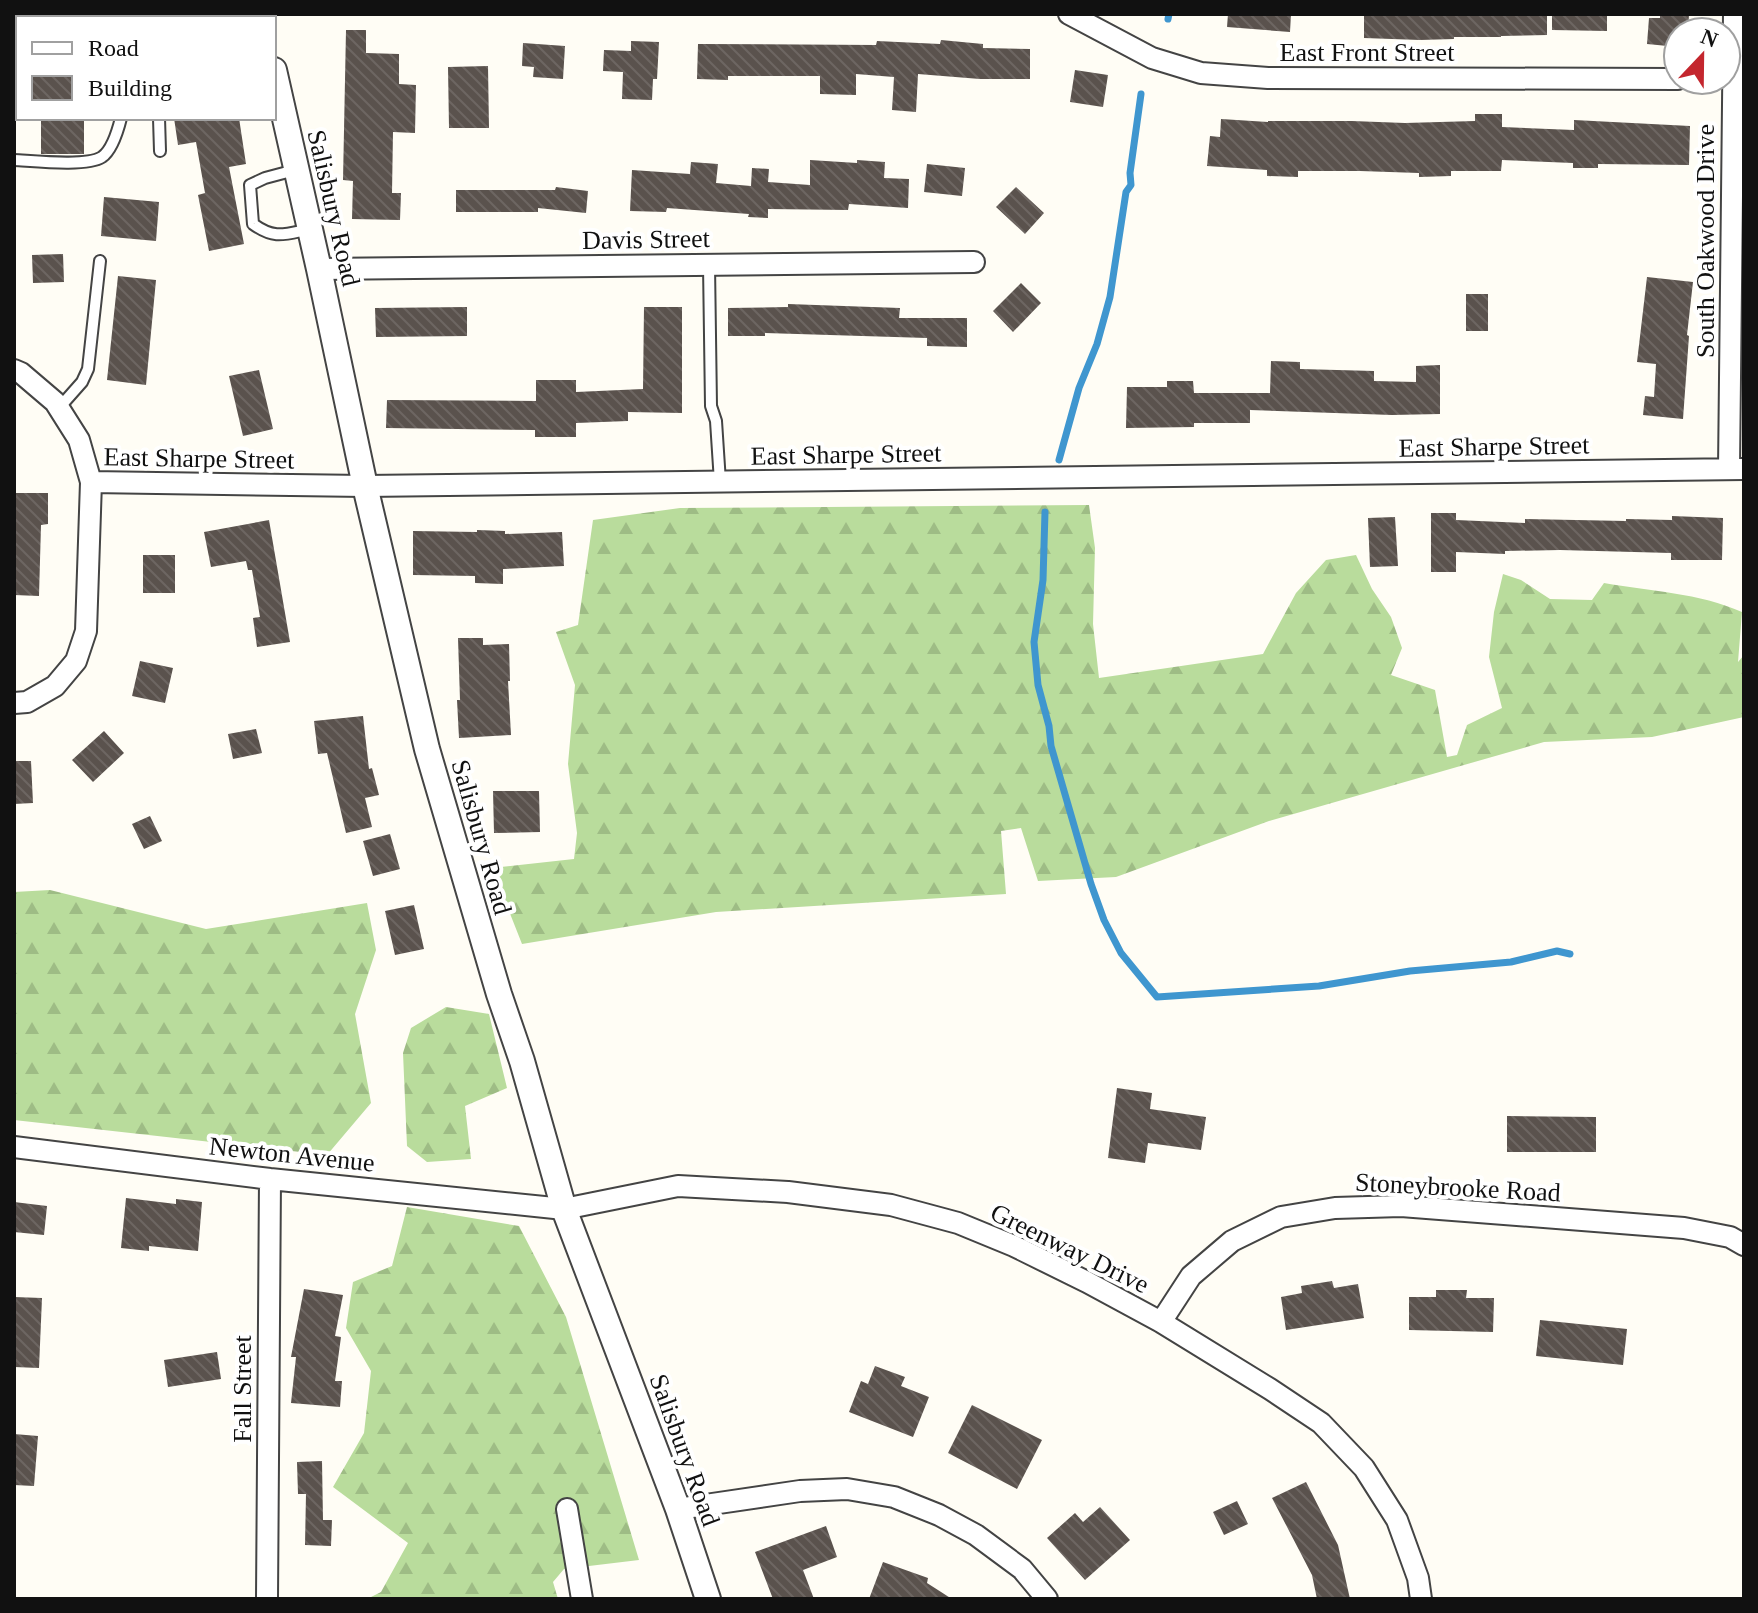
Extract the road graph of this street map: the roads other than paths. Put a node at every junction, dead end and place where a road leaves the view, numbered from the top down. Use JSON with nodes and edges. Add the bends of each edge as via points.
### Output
{"nodes":[{"id":1,"x":1069,"y":14,"type":"edge"},
{"id":2,"x":276,"y":79,"type":"edge"},
{"id":3,"x":1662,"y":79,"type":"edge"},
{"id":4,"x":1734,"y":96,"type":"edge"},
{"id":5,"x":120,"y":120,"type":"edge"},
{"id":6,"x":159,"y":120,"type":"edge"},
{"id":7,"x":160,"y":151,"type":"dead end"},
{"id":8,"x":14,"y":160,"type":"edge"},
{"id":9,"x":297,"y":170,"type":"junction"},
{"id":10,"x":310,"y":229,"type":"junction"},
{"id":11,"x":100,"y":261,"type":"dead end"},
{"id":12,"x":974,"y":262,"type":"dead end"},
{"id":13,"x":709,"y":265,"type":"junction"},
{"id":14,"x":319,"y":269,"type":"junction"},
{"id":15,"x":14,"y":370,"type":"edge"},
{"id":16,"x":59,"y":408,"type":"junction"},
{"id":17,"x":1736,"y":469,"type":"edge"},
{"id":18,"x":91,"y":482,"type":"junction"},
{"id":19,"x":720,"y":482,"type":"junction"},
{"id":20,"x":365,"y":486,"type":"junction"},
{"id":21,"x":14,"y":703,"type":"edge"},
{"id":22,"x":14,"y":1147,"type":"edge"},
{"id":23,"x":270,"y":1179,"type":"junction"},
{"id":24,"x":564,"y":1209,"type":"junction"},
{"id":25,"x":1744,"y":1245,"type":"edge"},
{"id":26,"x":1161,"y":1322,"type":"junction"},
{"id":27,"x":567,"y":1509,"type":"dead end"},
{"id":28,"x":678,"y":1509,"type":"junction"},
{"id":29,"x":267,"y":1599,"type":"edge"},
{"id":30,"x":582,"y":1599,"type":"edge"},
{"id":31,"x":708,"y":1599,"type":"edge"},
{"id":32,"x":1047,"y":1599,"type":"edge"},
{"id":33,"x":1421,"y":1599,"type":"edge"}],
"edges":[{"from":1,"to":3,"type":"street","name":"East Front Street","via":[[1152,58],[1201,73],[1268,78]]},
{"from":2,"to":9,"type":"street","name":"Salisbury Road"},
{"from":4,"to":17,"type":"street","name":"South Oakwood Drive"},
{"from":5,"to":8,"type":"lane","via":[[105,155],[91,162]]},
{"from":6,"to":7,"type":"lane"},
{"from":9,"to":10,"type":"street","name":"Salisbury Road"},
{"from":9,"to":10,"type":"lane","via":[[250,185],[253,224],[267,234]]},
{"from":10,"to":14,"type":"street","name":"Salisbury Road"},
{"from":11,"to":16,"type":"lane","via":[[88,369]]},
{"from":12,"to":13,"type":"street","name":"Davis Street"},
{"from":13,"to":14,"type":"street","name":"Davis Street"},
{"from":13,"to":19,"type":"lane","via":[[711,406]]},
{"from":14,"to":20,"type":"street","name":"Salisbury Road"},
{"from":15,"to":16,"type":"street","name":"East Sharpe Street"},
{"from":16,"to":18,"type":"street","name":"East Sharpe Street","via":[[79,440]]},
{"from":17,"to":19,"type":"street","name":"East Sharpe Street"},
{"from":18,"to":20,"type":"street","name":"East Sharpe Street"},
{"from":18,"to":21,"type":"street","via":[[86,631],[76,661],[55,686],[27,702]]},
{"from":19,"to":20,"type":"street","name":"East Sharpe Street"},
{"from":20,"to":24,"type":"street","name":"Salisbury Road","via":[[427,749]]},
{"from":22,"to":23,"type":"street","name":"Newton Avenue"},
{"from":23,"to":24,"type":"street","name":"Newton Avenue"},
{"from":23,"to":29,"type":"street","name":"Fall Street"},
{"from":24,"to":26,"type":"street","name":"Greenway Drive","via":[[678,1186],[891,1205],[958,1223],[1014,1246]]},
{"from":24,"to":28,"type":"street","name":"Salisbury Road"},
{"from":25,"to":26,"type":"street","name":"Stoneybrooke Road","via":[[1684,1228],[1401,1206],[1335,1208],[1281,1217],[1232,1241],[1191,1276]]},
{"from":26,"to":33,"type":"street","name":"Greenway Drive","via":[[1321,1423],[1364,1468],[1397,1520]]},
{"from":27,"to":30,"type":"street"},
{"from":28,"to":31,"type":"street","name":"Salisbury Road"},
{"from":28,"to":32,"type":"street","via":[[800,1491],[847,1489],[894,1497],[976,1535],[1022,1569]]}]}
